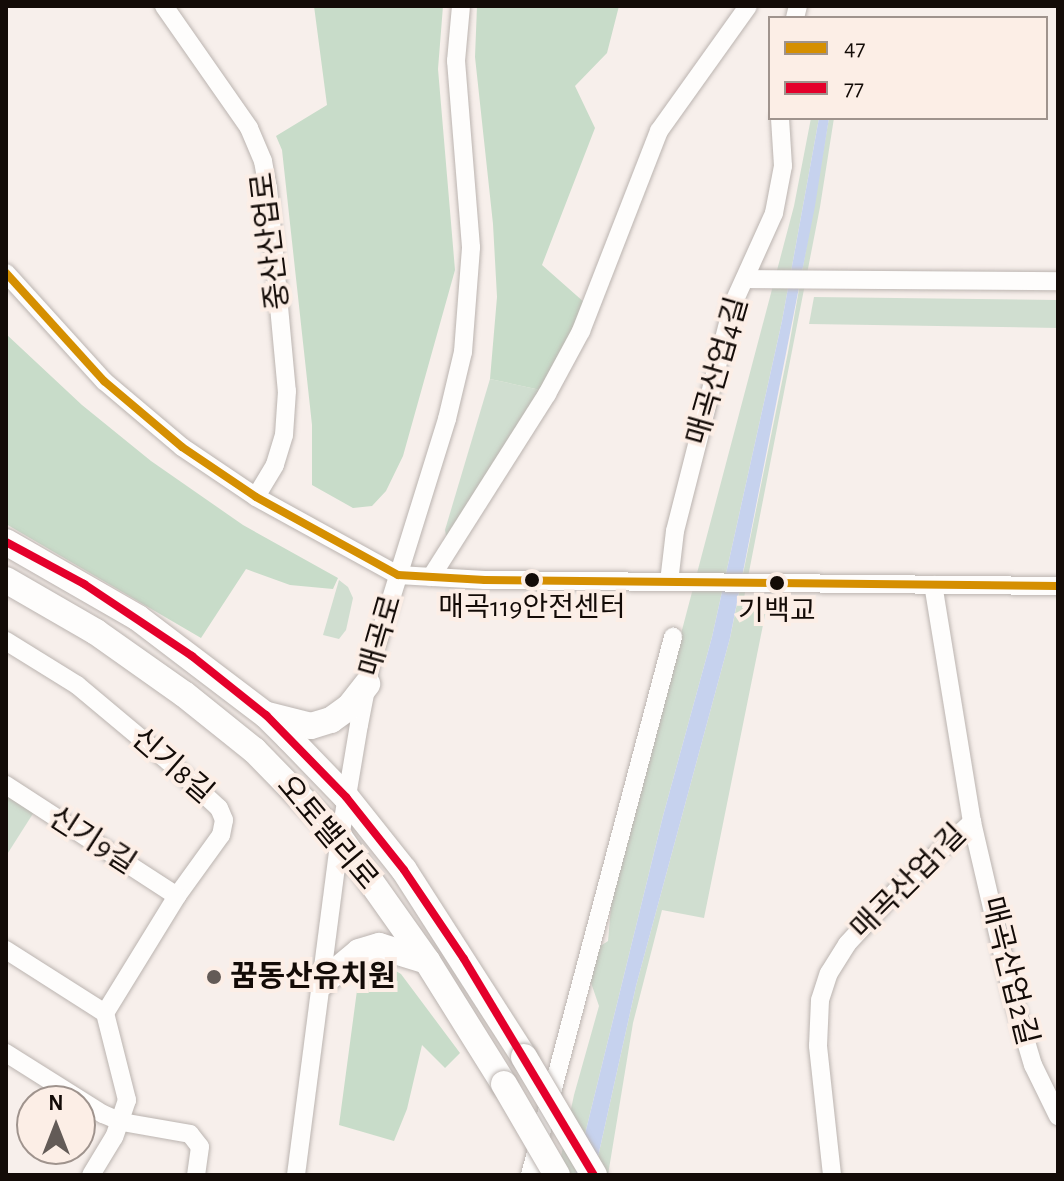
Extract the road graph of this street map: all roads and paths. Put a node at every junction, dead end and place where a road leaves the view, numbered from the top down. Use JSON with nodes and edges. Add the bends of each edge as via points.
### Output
{"nodes":[{"id":1,"x":164,"y":6,"type":"edge"},
{"id":2,"x":461,"y":6,"type":"edge"},
{"id":3,"x":748,"y":6,"type":"edge"},
{"id":4,"x":780,"y":120,"type":"edge"},
{"id":5,"x":6,"y":273,"type":"edge"},
{"id":6,"x":753,"y":279,"type":"junction"},
{"id":7,"x":1058,"y":281,"type":"edge"},
{"id":8,"x":256,"y":497,"type":"junction"},
{"id":9,"x":6,"y":542,"type":"edge"},
{"id":10,"x":398,"y":575,"type":"junction"},
{"id":11,"x":431,"y":577,"type":"junction"},
{"id":12,"x":6,"y":580,"type":"edge"},
{"id":13,"x":669,"y":582,"type":"junction"},
{"id":14,"x":933,"y":585,"type":"junction"},
{"id":15,"x":1058,"y":586,"type":"edge"},
{"id":16,"x":673,"y":637,"type":"dead end"},
{"id":17,"x":6,"y":641,"type":"edge"},
{"id":18,"x":367,"y":684,"type":"junction"},
{"id":19,"x":266,"y":715,"type":"junction"},
{"id":20,"x":6,"y":785,"type":"edge"},
{"id":21,"x":346,"y":797,"type":"junction"},
{"id":22,"x":972,"y":822,"type":"junction"},
{"id":23,"x":340,"y":838,"type":"junction"},
{"id":24,"x":177,"y":896,"type":"junction"},
{"id":25,"x":6,"y":950,"type":"edge"},
{"id":26,"x":427,"y":961,"type":"junction"},
{"id":27,"x":322,"y":983,"type":"junction"},
{"id":28,"x":105,"y":1013,"type":"junction"},
{"id":29,"x":6,"y":1053,"type":"edge"},
{"id":30,"x":1058,"y":1116,"type":"edge"},
{"id":31,"x":122,"y":1122,"type":"junction"},
{"id":32,"x":91,"y":1175,"type":"edge"},
{"id":33,"x":196,"y":1175,"type":"edge"},
{"id":34,"x":296,"y":1175,"type":"edge"},
{"id":35,"x":530,"y":1175,"type":"edge"},
{"id":36,"x":557,"y":1175,"type":"edge"},
{"id":37,"x":594,"y":1175,"type":"edge"},
{"id":38,"x":832,"y":1175,"type":"edge"}],
"edges":[{"from":1,"to":8,"type":"street","name":"중산산업로","via":[[249,128],[263,161],[287,391],[284,435],[275,465]]},
{"from":2,"to":10,"type":"street","name":"매곡로","via":[[456,61],[471,247],[467,321],[447,419]]},
{"from":3,"to":11,"type":"street","via":[[659,131],[581,331]]},
{"from":4,"to":6,"type":"street","name":"매곡산업4길","via":[[783,166]]},
{"from":5,"to":8,"type":"street","via":[[58,334],[132,406]]},
{"from":6,"to":7,"type":"street"},
{"from":6,"to":13,"type":"street","name":"매곡산업4길","via":[[733,304],[678,515]]},
{"from":8,"to":10,"type":"street"},
{"from":9,"to":19,"type":"highway","name":"오토밸리로","via":[[138,618]]},
{"from":10,"to":11,"type":"street"},
{"from":10,"to":18,"type":"street","name":"매곡로"},
{"from":11,"to":13,"type":"street"},
{"from":12,"to":23,"type":"highway","name":"오토밸리로","via":[[96,632],[184,694],[254,750]]},
{"from":13,"to":14,"type":"street"},
{"from":14,"to":15,"type":"street"},
{"from":14,"to":22,"type":"street","name":"매곡산업1길"},
{"from":16,"to":35,"type":"street"},
{"from":17,"to":24,"type":"street","name":"신기8길","via":[[77,685],[219,808],[224,820],[221,835]]},
{"from":18,"to":19,"type":"highway","via":[[331,720],[311,726]]},
{"from":18,"to":21,"type":"street","name":"매곡로"},
{"from":19,"to":21,"type":"highway","name":"오토밸리로"},
{"from":20,"to":24,"type":"street","name":"신기9길"},
{"from":21,"to":23,"type":"street","name":"매곡로"},
{"from":21,"to":37,"type":"highway","name":"오토밸리로","bridge":true,"via":[[404,870]]},
{"from":22,"to":30,"type":"street","name":"매곡산업2길","via":[[1013,998],[1033,1065]]},
{"from":22,"to":38,"type":"street","name":"매곡산업1길","via":[[896,891],[847,944],[829,973],[820,1000],[818,1046]]},
{"from":23,"to":26,"type":"highway","name":"오토밸리로"},
{"from":23,"to":27,"type":"street","name":"매곡로"},
{"from":24,"to":28,"type":"street","name":"신기8길"},
{"from":25,"to":28,"type":"street"},
{"from":26,"to":27,"type":"highway","via":[[379,946],[359,952]]},
{"from":26,"to":36,"type":"highway","name":"오토밸리로","bridge":true},
{"from":27,"to":34,"type":"street","name":"매곡로"},
{"from":28,"to":31,"type":"street","via":[[127,1100]]},
{"from":29,"to":31,"type":"street"},
{"from":31,"to":32,"type":"street"},
{"from":31,"to":33,"type":"street","via":[[190,1134],[200,1147]]}]}
